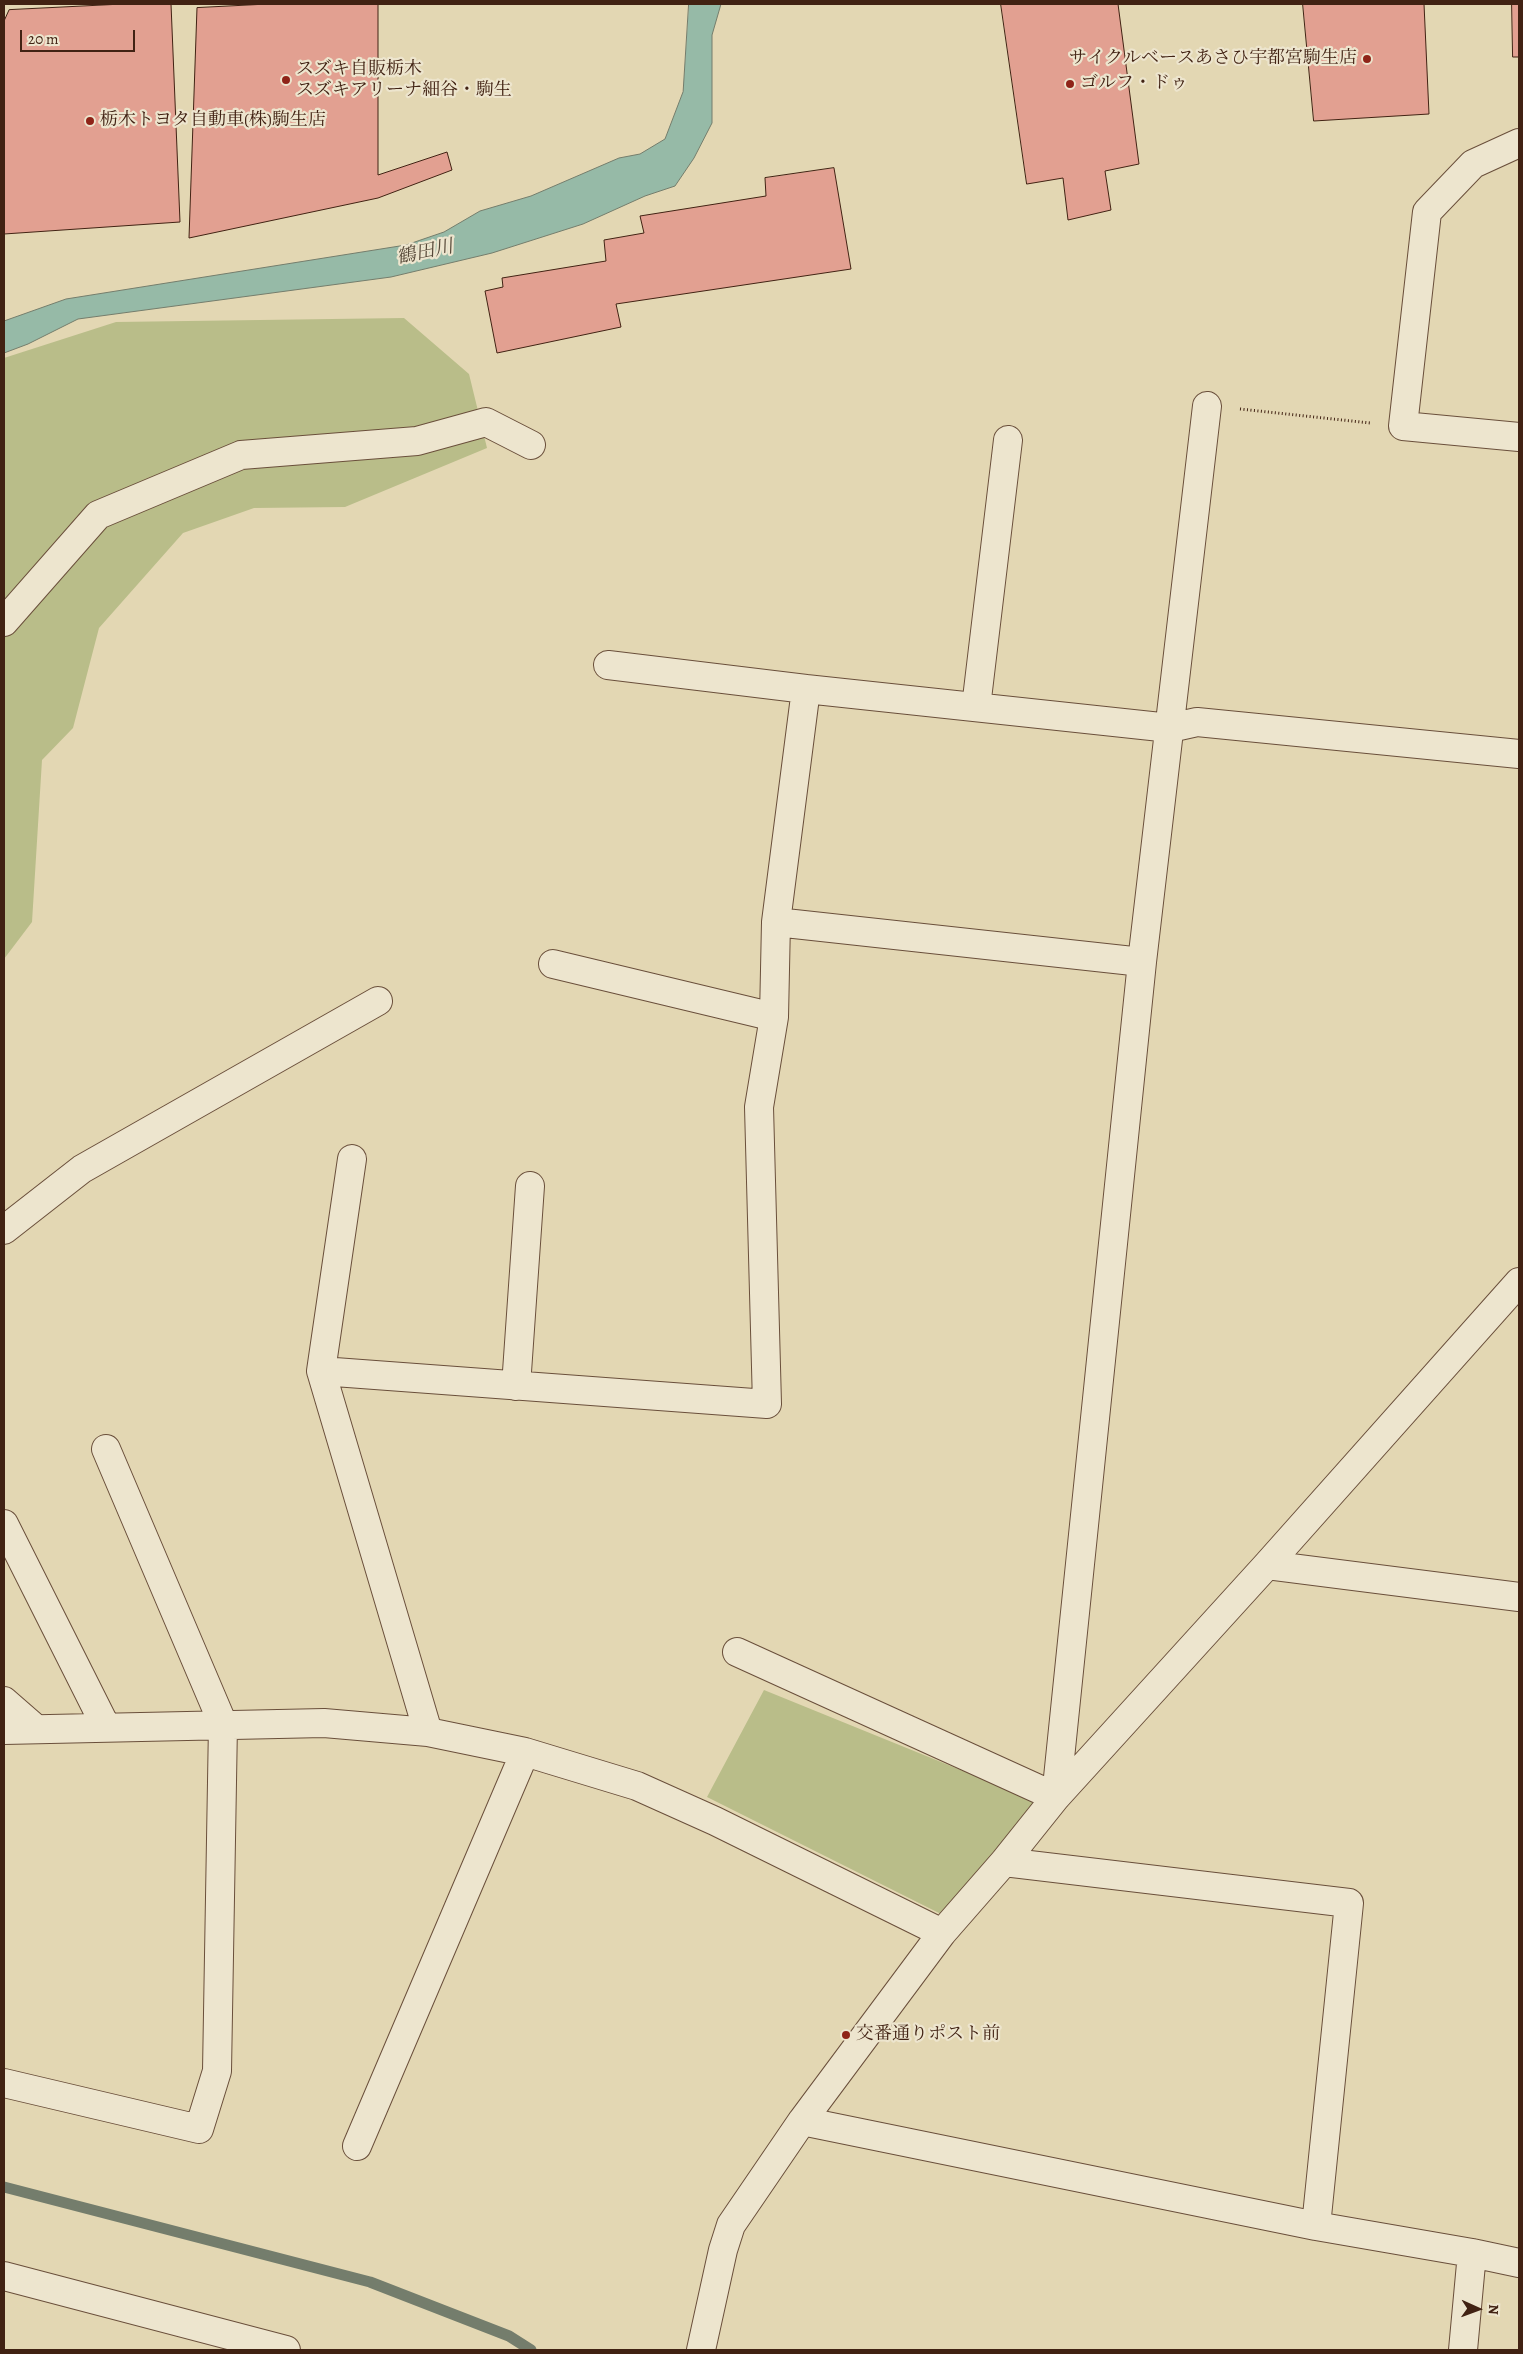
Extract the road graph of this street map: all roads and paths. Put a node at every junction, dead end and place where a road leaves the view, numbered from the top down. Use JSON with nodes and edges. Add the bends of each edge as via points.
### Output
{"nodes":[{"id":1,"x":1519,"y":143,"type":"edge"},
{"id":2,"x":1207,"y":406,"type":"joint"},
{"id":3,"x":1403,"y":426,"type":"junction"},
{"id":4,"x":1519,"y":437,"type":"edge"},
{"id":5,"x":1008,"y":440,"type":"dead end"},
{"id":6,"x":531,"y":445,"type":"dead end"},
{"id":7,"x":4,"y":622,"type":"edge"},
{"id":8,"x":608,"y":665,"type":"dead end"},
{"id":9,"x":806,"y":689,"type":"junction"},
{"id":10,"x":976,"y":707,"type":"junction"},
{"id":11,"x":1170,"y":728,"type":"junction"},
{"id":12,"x":1519,"y":754,"type":"edge"},
{"id":13,"x":776,"y":922,"type":"junction"},
{"id":14,"x":1142,"y":962,"type":"junction"},
{"id":15,"x":553,"y":964,"type":"dead end"},
{"id":16,"x":378,"y":1001,"type":"dead end"},
{"id":17,"x":774,"y":1017,"type":"junction"},
{"id":18,"x":352,"y":1159,"type":"dead end"},
{"id":19,"x":530,"y":1186,"type":"dead end"},
{"id":20,"x":4,"y":1230,"type":"edge"},
{"id":21,"x":1519,"y":1282,"type":"edge"},
{"id":22,"x":321,"y":1371,"type":"junction"},
{"id":23,"x":516,"y":1386,"type":"junction"},
{"id":24,"x":106,"y":1450,"type":"dead end"},
{"id":25,"x":4,"y":1524,"type":"edge"},
{"id":26,"x":1267,"y":1565,"type":"junction"},
{"id":27,"x":1519,"y":1597,"type":"edge"},
{"id":28,"x":736,"y":1652,"type":"dead end"},
{"id":29,"x":4,"y":1700,"type":"edge"},
{"id":30,"x":223,"y":1724,"type":"junction"},
{"id":31,"x":106,"y":1727,"type":"junction"},
{"id":32,"x":35,"y":1728,"type":"junction"},
{"id":33,"x":4,"y":1730,"type":"edge"},
{"id":34,"x":428,"y":1732,"type":"junction"},
{"id":35,"x":525,"y":1752,"type":"junction"},
{"id":36,"x":1056,"y":1797,"type":"junction"},
{"id":37,"x":1004,"y":1862,"type":"junction"},
{"id":38,"x":942,"y":1933,"type":"junction"},
{"id":39,"x":4,"y":2084,"type":"edge"},
{"id":40,"x":802,"y":2120,"type":"junction"},
{"id":41,"x":357,"y":2146,"type":"dead end"},
{"id":42,"x":1316,"y":2226,"type":"junction"},
{"id":43,"x":1472,"y":2252,"type":"junction"},
{"id":44,"x":1519,"y":2263,"type":"edge"},
{"id":45,"x":4,"y":2276,"type":"edge"},
{"id":46,"x":286,"y":2350,"type":"edge"},
{"id":47,"x":700,"y":2350,"type":"edge"},
{"id":48,"x":1463,"y":2350,"type":"edge"}],
"edges":[{"from":1,"to":3,"type":"street","via":[[1473,164],[1427,212]]},
{"from":2,"to":3,"type":"path"},
{"from":2,"to":11,"type":"street"},
{"from":3,"to":4,"type":"street"},
{"from":5,"to":10,"type":"street"},
{"from":6,"to":7,"type":"street","via":[[486,422],[417,442],[242,455],[98,515]]},
{"from":8,"to":9,"type":"street"},
{"from":9,"to":10,"type":"street"},
{"from":9,"to":13,"type":"street"},
{"from":10,"to":11,"type":"street"},
{"from":11,"to":12,"type":"street","via":[[1197,722]]},
{"from":11,"to":14,"type":"street"},
{"from":13,"to":14,"type":"street"},
{"from":13,"to":17,"type":"street"},
{"from":14,"to":36,"type":"street"},
{"from":15,"to":17,"type":"street"},
{"from":16,"to":20,"type":"street","via":[[82,1169]]},
{"from":17,"to":23,"type":"street","via":[[759,1107],[768,1404]]},
{"from":18,"to":22,"type":"street"},
{"from":19,"to":23,"type":"street"},
{"from":21,"to":26,"type":"street"},
{"from":22,"to":23,"type":"street"},
{"from":22,"to":34,"type":"street"},
{"from":24,"to":30,"type":"street"},
{"from":25,"to":31,"type":"street"},
{"from":26,"to":27,"type":"street"},
{"from":26,"to":36,"type":"street"},
{"from":28,"to":36,"type":"street"},
{"from":29,"to":32,"type":"street"},
{"from":30,"to":31,"type":"street"},
{"from":30,"to":34,"type":"street","via":[[324,1723]]},
{"from":30,"to":39,"type":"street","via":[[217,2071],[199,2129]]},
{"from":31,"to":32,"type":"street"},
{"from":32,"to":33,"type":"street"},
{"from":34,"to":35,"type":"street"},
{"from":35,"to":38,"type":"street","via":[[637,1786]]},
{"from":35,"to":41,"type":"street"},
{"from":36,"to":37,"type":"street"},
{"from":37,"to":38,"type":"street"},
{"from":37,"to":42,"type":"street","via":[[1348,1903]]},
{"from":38,"to":40,"type":"street"},
{"from":40,"to":42,"type":"street"},
{"from":40,"to":47,"type":"street","via":[[731,2225]]},
{"from":42,"to":43,"type":"street"},
{"from":43,"to":44,"type":"street"},
{"from":43,"to":48,"type":"street"},
{"from":45,"to":46,"type":"street"}]}
